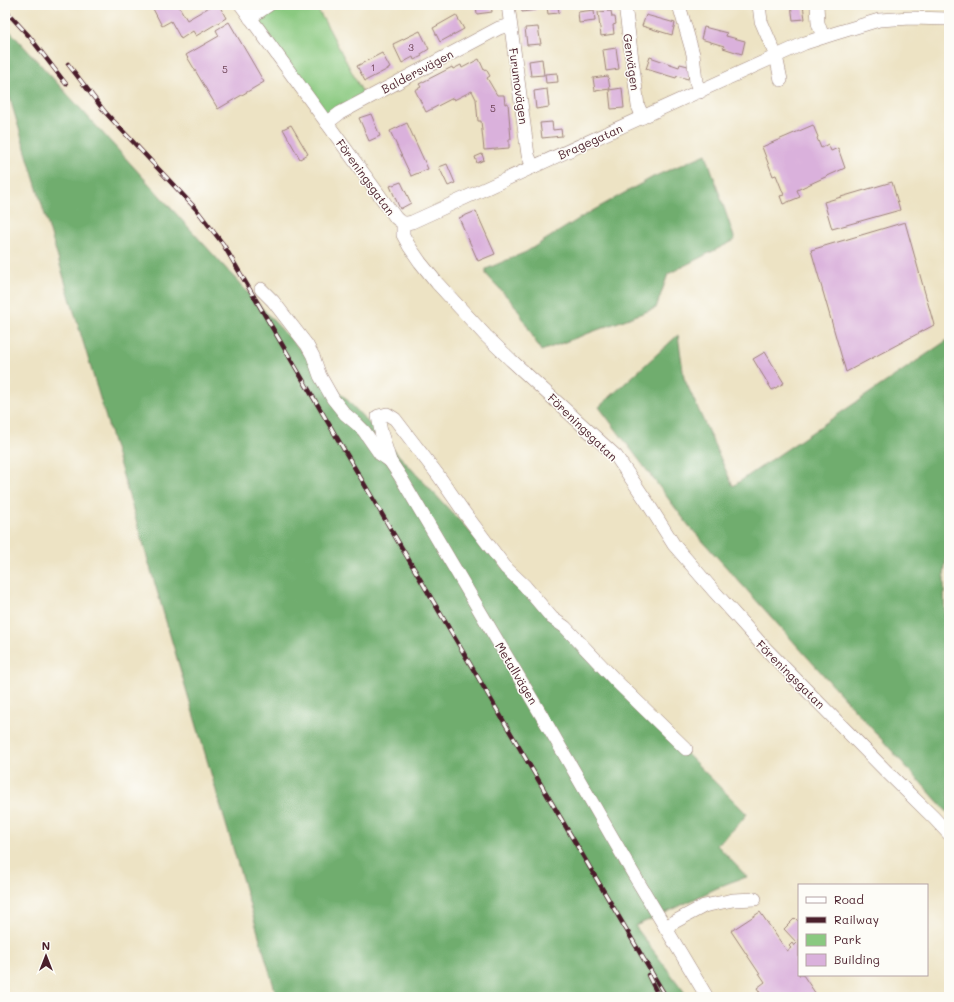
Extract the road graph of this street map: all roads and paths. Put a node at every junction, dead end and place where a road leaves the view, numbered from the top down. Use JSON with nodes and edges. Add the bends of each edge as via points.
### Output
{"nodes":[{"id":1,"x":241,"y":5,"type":"edge"},
{"id":2,"x":269,"y":5,"type":"edge"},
{"id":3,"x":508,"y":5,"type":"edge"},
{"id":4,"x":625,"y":5,"type":"edge"},
{"id":5,"x":679,"y":5,"type":"edge"},
{"id":6,"x":759,"y":5,"type":"edge"},
{"id":7,"x":817,"y":5,"type":"edge"},
{"id":8,"x":250,"y":18,"type":"junction"},
{"id":9,"x":949,"y":19,"type":"edge"},
{"id":10,"x":510,"y":25,"type":"junction"},
{"id":11,"x":823,"y":37,"type":"junction"},
{"id":12,"x":776,"y":56,"type":"junction"},
{"id":13,"x":780,"y":80,"type":"dead end"},
{"id":14,"x":700,"y":92,"type":"junction"},
{"id":15,"x":643,"y":118,"type":"junction"},
{"id":16,"x":327,"y":123,"type":"junction"},
{"id":17,"x":533,"y":167,"type":"junction"},
{"id":18,"x":403,"y":223,"type":"junction"},
{"id":19,"x":261,"y":289,"type":"dead end"},
{"id":20,"x":390,"y":461,"type":"junction"},
{"id":21,"x":686,"y":749,"type":"dead end"},
{"id":22,"x":949,"y":834,"type":"edge"},
{"id":23,"x":755,"y":899,"type":"dead end"},
{"id":24,"x":665,"y":927,"type":"junction"},
{"id":25,"x":707,"y":997,"type":"edge"}],
"edges":[{"from":1,"to":8,"type":"street","name":"Föreningsgatan"},
{"from":2,"to":8,"type":"street"},
{"from":3,"to":10,"type":"street","name":"Furumovägen"},
{"from":4,"to":15,"type":"street","name":"Genvägen","via":[[638,106]]},
{"from":5,"to":14,"type":"street","via":[[693,54],[696,82]]},
{"from":6,"to":12,"type":"street","via":[[761,21]]},
{"from":7,"to":11,"type":"street","via":[[818,23]]},
{"from":8,"to":16,"type":"street","name":"Föreningsgatan"},
{"from":9,"to":11,"type":"street","name":"Bragegatan","via":[[879,20]]},
{"from":10,"to":16,"type":"street","name":"Baldersvägen","via":[[492,31],[340,113]]},
{"from":10,"to":17,"type":"street","name":"Furumovägen","via":[[528,155]]},
{"from":11,"to":12,"type":"street","name":"Bragegatan"},
{"from":12,"to":13,"type":"street"},
{"from":12,"to":14,"type":"street","name":"Bragegatan"},
{"from":14,"to":15,"type":"street","name":"Bragegatan"},
{"from":15,"to":17,"type":"street","name":"Bragegatan"},
{"from":16,"to":18,"type":"street","name":"Föreningsgatan","via":[[396,218]]},
{"from":17,"to":18,"type":"street","name":"Bragegatan","via":[[412,222]]},
{"from":18,"to":22,"type":"street","name":"Föreningsgatan","via":[[404,235],[409,246],[436,283],[506,356],[616,456],[674,545],[713,590],[764,647]]},
{"from":19,"to":20,"type":"street","via":[[274,301],[307,345],[332,399],[364,431],[380,454]]},
{"from":20,"to":21,"type":"street","name":"Metallvägen","via":[[378,416],[387,414],[395,419],[506,568],[552,618],[565,627]]},
{"from":20,"to":24,"type":"street","name":"Metallvägen"},
{"from":23,"to":24,"type":"street","via":[[733,900],[704,906]]},
{"from":24,"to":25,"type":"street","name":"Metallvägen"}]}
